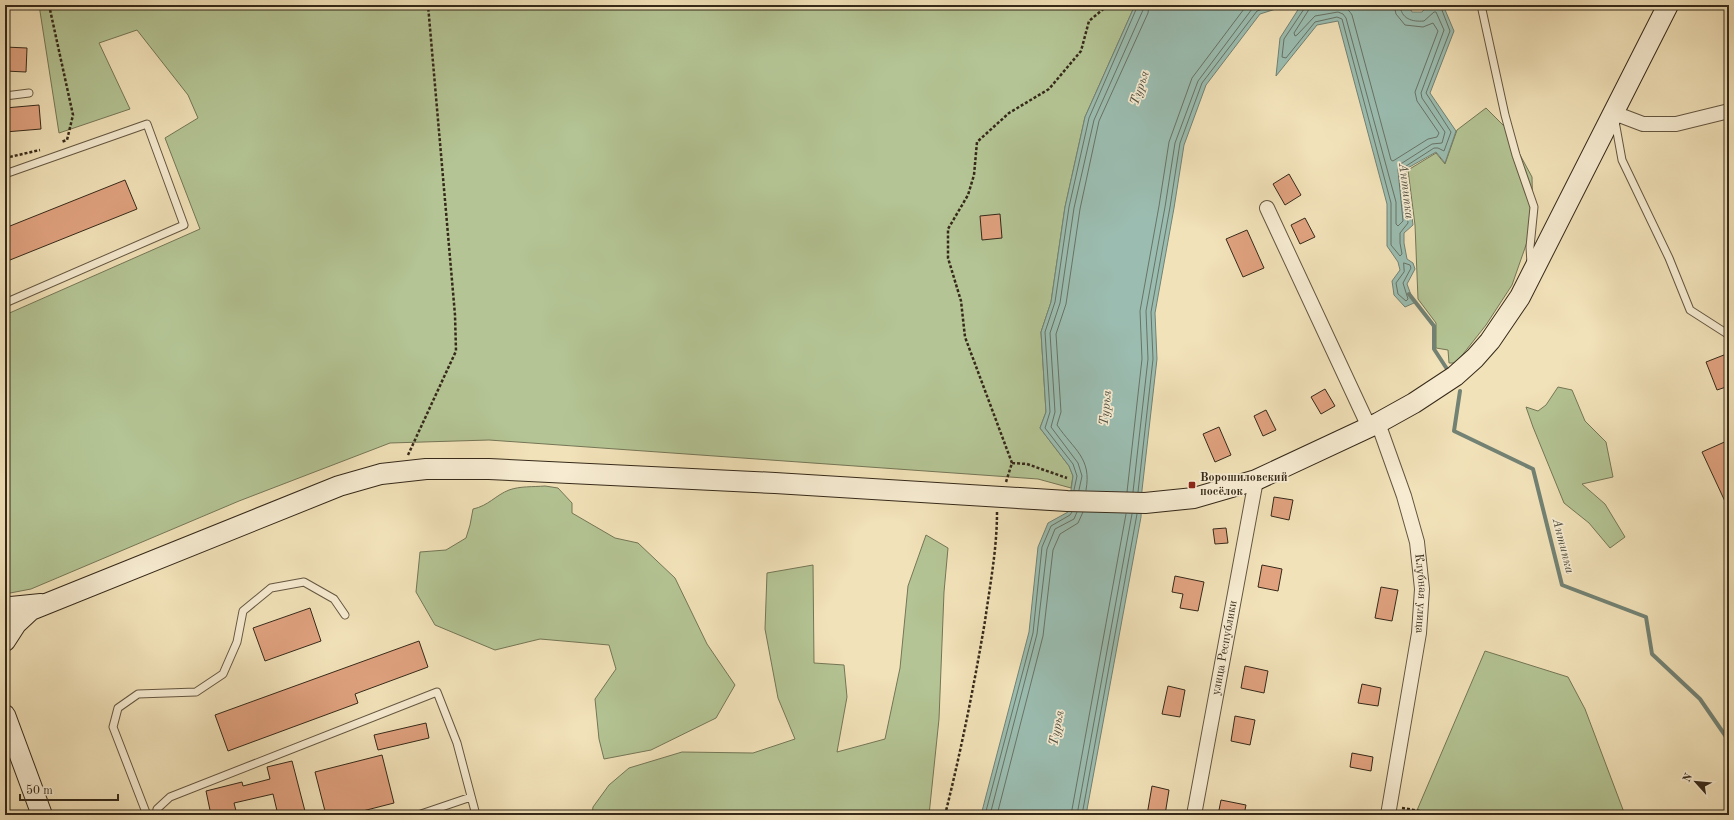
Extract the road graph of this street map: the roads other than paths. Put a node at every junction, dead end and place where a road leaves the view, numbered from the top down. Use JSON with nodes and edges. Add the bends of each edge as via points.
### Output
{"nodes":[{"id":1,"x":1481,"y":5,"type":"edge"},
{"id":2,"x":1668,"y":5,"type":"edge"},
{"id":3,"x":29,"y":93,"type":"dead end"},
{"id":4,"x":5,"y":96,"type":"edge"},
{"id":5,"x":1729,"y":111,"type":"edge"},
{"id":6,"x":1614,"y":113,"type":"junction"},
{"id":7,"x":5,"y":174,"type":"edge"},
{"id":8,"x":1267,"y":208,"type":"dead end"},
{"id":9,"x":1531,"y":275,"type":"junction"},
{"id":10,"x":5,"y":303,"type":"edge"},
{"id":11,"x":1729,"y":335,"type":"edge"},
{"id":12,"x":1373,"y":425,"type":"junction"},
{"id":13,"x":1256,"y":480,"type":"junction"},
{"id":14,"x":50,"y":602,"type":"junction"},
{"id":15,"x":5,"y":606,"type":"edge"},
{"id":16,"x":345,"y":615,"type":"dead end"},
{"id":17,"x":5,"y":641,"type":"edge"},
{"id":18,"x":5,"y":715,"type":"edge"},
{"id":19,"x":10,"y":740,"type":"edge"},
{"id":20,"x":471,"y":797,"type":"junction"},
{"id":21,"x":1389,"y":810,"type":"edge"},
{"id":22,"x":42,"y":815,"type":"edge"},
{"id":23,"x":147,"y":815,"type":"edge"},
{"id":24,"x":156,"y":815,"type":"edge"},
{"id":25,"x":418,"y":815,"type":"edge"},
{"id":26,"x":476,"y":815,"type":"edge"},
{"id":27,"x":1194,"y":815,"type":"edge"}],
"edges":[{"from":1,"to":9,"type":"lane","via":[[1505,115],[1534,207],[1530,247]]},
{"from":2,"to":6,"type":"main road"},
{"from":3,"to":4,"type":"lane"},
{"from":5,"to":6,"type":"street","via":[[1676,124],[1643,124]]},
{"from":6,"to":9,"type":"main road"},
{"from":6,"to":11,"type":"lane","via":[[1622,160],[1669,258],[1690,310]]},
{"from":7,"to":10,"type":"lane","via":[[147,124],[184,225]]},
{"from":8,"to":12,"type":"street","name":"Клубная улица"},
{"from":9,"to":12,"type":"main road","via":[[1520,297],[1475,358],[1443,384]]},
{"from":12,"to":13,"type":"main road"},
{"from":12,"to":21,"type":"street","name":"Клубная улица","via":[[1404,496],[1417,542],[1422,589],[1419,633]]},
{"from":13,"to":14,"type":"main road","via":[[1194,498],[1145,503],[1067,501],[489,469],[400,472],[381,474],[338,486]]},
{"from":13,"to":27,"type":"street","name":"улица Республики"},
{"from":14,"to":15,"type":"main road","via":[[32,606]]},
{"from":14,"to":17,"type":"main road","via":[[31,610],[16,624]]},
{"from":16,"to":23,"type":"lane","via":[[334,599],[304,582],[270,588],[243,611],[237,642],[223,674],[196,692],[138,694],[118,708],[113,727]]},
{"from":18,"to":19,"type":"main road"},
{"from":19,"to":22,"type":"main road"},
{"from":20,"to":24,"type":"lane","via":[[458,742],[437,692],[170,797],[157,808]]},
{"from":20,"to":25,"type":"lane"},
{"from":20,"to":26,"type":"lane"}]}
